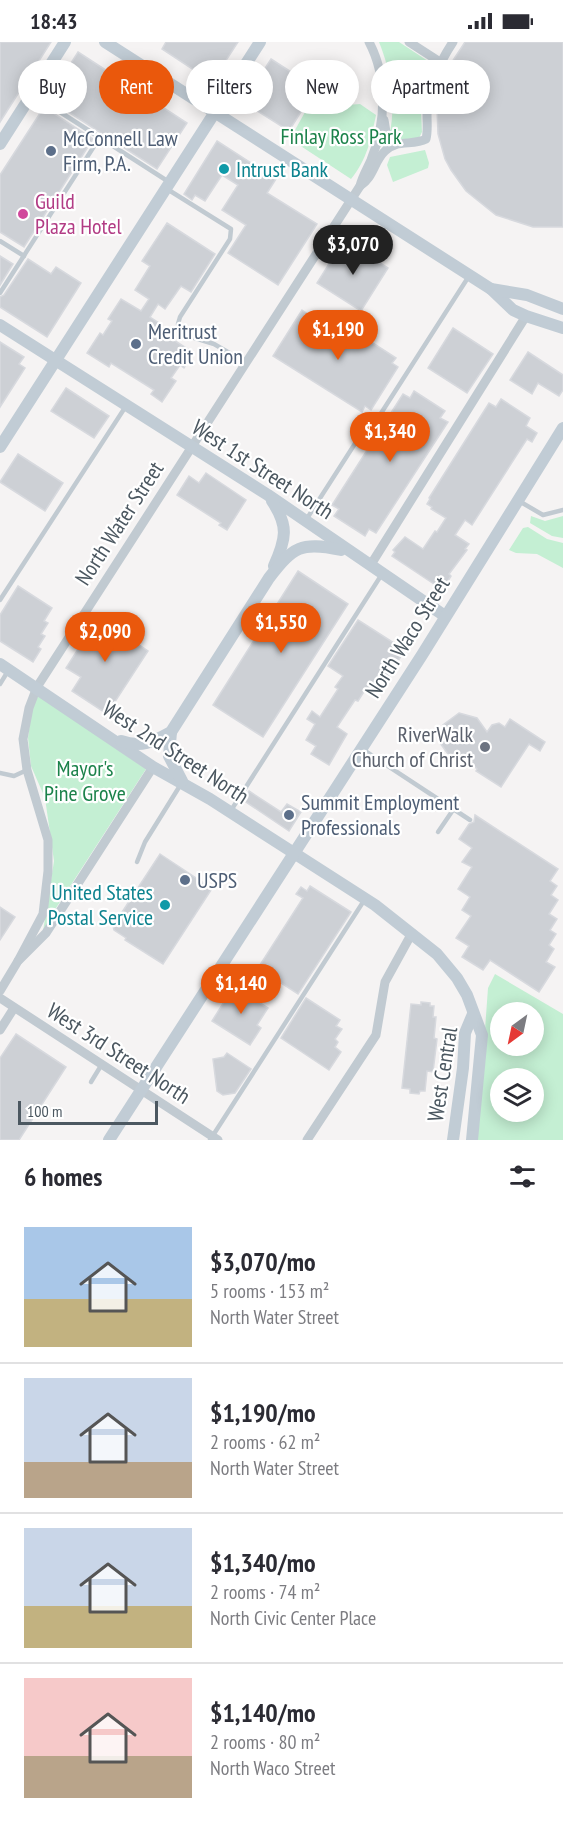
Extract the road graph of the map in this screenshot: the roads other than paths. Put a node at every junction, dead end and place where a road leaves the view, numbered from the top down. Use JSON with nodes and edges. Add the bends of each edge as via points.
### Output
{"nodes":[{"id":1,"x":65,"y":42,"type":"edge"},
{"id":2,"x":105,"y":42,"type":"edge"},
{"id":3,"x":369,"y":42,"type":"edge"},
{"id":4,"x":410,"y":42,"type":"edge"},
{"id":5,"x":453,"y":42,"type":"edge"},
{"id":6,"x":257,"y":43,"type":"edge"},
{"id":7,"x":54,"y":60,"type":"edge"},
{"id":8,"x":247,"y":60,"type":"edge"},
{"id":9,"x":377,"y":60,"type":"edge"},
{"id":10,"x":437,"y":60,"type":"edge"},
{"id":11,"x":441,"y":60,"type":"edge"},
{"id":12,"x":186,"y":93,"type":"edge"},
{"id":13,"x":19,"y":114,"type":"edge"},
{"id":14,"x":64,"y":114,"type":"edge"},
{"id":15,"x":215,"y":114,"type":"edge"},
{"id":16,"x":219,"y":114,"type":"edge"},
{"id":17,"x":381,"y":114,"type":"edge"},
{"id":18,"x":383,"y":114,"type":"edge"},
{"id":19,"x":428,"y":114,"type":"edge"},
{"id":20,"x":100,"y":137,"type":"junction"},
{"id":21,"x":0,"y":144,"type":"edge"},
{"id":22,"x":395,"y":144,"type":"junction"},
{"id":23,"x":168,"y":185,"type":"junction"},
{"id":24,"x":360,"y":186,"type":"junction"},
{"id":25,"x":351,"y":200,"type":"junction"},
{"id":26,"x":0,"y":241,"type":"edge"},
{"id":27,"x":24,"y":256,"type":"junction"},
{"id":28,"x":469,"y":276,"type":"junction"},
{"id":29,"x":491,"y":289,"type":"junction"},
{"id":30,"x":0,"y":293,"type":"edge"},
{"id":31,"x":563,"y":309,"type":"edge"},
{"id":32,"x":525,"y":316,"type":"junction"},
{"id":33,"x":0,"y":325,"type":"edge"},
{"id":34,"x":563,"y":328,"type":"edge"},
{"id":35,"x":55,"y":361,"type":"junction"},
{"id":36,"x":245,"y":362,"type":"junction"},
{"id":37,"x":126,"y":406,"type":"junction"},
{"id":38,"x":563,"y":428,"type":"edge"},
{"id":39,"x":0,"y":447,"type":"edge"},
{"id":40,"x":191,"y":447,"type":"junction"},
{"id":41,"x":268,"y":495,"type":"junction"},
{"id":42,"x":518,"y":501,"type":"junction"},
{"id":43,"x":563,"y":510,"type":"edge"},
{"id":44,"x":305,"y":521,"type":"junction"},
{"id":45,"x":348,"y":551,"type":"junction"},
{"id":46,"x":370,"y":566,"type":"junction"},
{"id":47,"x":382,"y":574,"type":"junction"},
{"id":48,"x":269,"y":578,"type":"junction"},
{"id":49,"x":0,"y":600,"type":"edge"},
{"id":50,"x":445,"y":616,"type":"junction"},
{"id":51,"x":5,"y":667,"type":"edge"},
{"id":52,"x":0,"y":684,"type":"edge"},
{"id":53,"x":37,"y":687,"type":"junction"},
{"id":54,"x":171,"y":732,"type":"junction"},
{"id":55,"x":109,"y":735,"type":"junction"},
{"id":56,"x":361,"y":749,"type":"junction"},
{"id":57,"x":153,"y":766,"type":"junction"},
{"id":58,"x":27,"y":770,"type":"junction"},
{"id":59,"x":0,"y":773,"type":"edge"},
{"id":60,"x":182,"y":781,"type":"junction"},
{"id":61,"x":453,"y":810,"type":"junction"},
{"id":62,"x":230,"y":812,"type":"junction"},
{"id":63,"x":470,"y":820,"type":"dead end"},
{"id":64,"x":438,"y":832,"type":"dead end"},
{"id":65,"x":295,"y":853,"type":"junction"},
{"id":66,"x":137,"y":862,"type":"dead end"},
{"id":67,"x":365,"y":898,"type":"junction"},
{"id":68,"x":412,"y":933,"type":"junction"},
{"id":69,"x":18,"y":961,"type":"junction"},
{"id":70,"x":0,"y":991,"type":"edge"},
{"id":71,"x":0,"y":998,"type":"edge"},
{"id":72,"x":14,"y":1008,"type":"junction"},
{"id":73,"x":473,"y":1014,"type":"junction"},
{"id":74,"x":0,"y":1030,"type":"edge"},
{"id":75,"x":102,"y":1064,"type":"junction"},
{"id":76,"x":91,"y":1082,"type":"dead end"},
{"id":77,"x":141,"y":1090,"type":"junction"},
{"id":78,"x":213,"y":1139,"type":"edge"},
{"id":79,"x":110,"y":1140,"type":"edge"},
{"id":80,"x":308,"y":1140,"type":"edge"},
{"id":81,"x":453,"y":1140,"type":"edge"},
{"id":82,"x":472,"y":1140,"type":"edge"}],
"edges":[{"from":1,"to":7,"type":"street"},
{"from":2,"to":12,"type":"street"},
{"from":3,"to":9,"type":"street"},
{"from":4,"to":10,"type":"street"},
{"from":5,"to":11,"type":"street"},
{"from":6,"to":8,"type":"street"},
{"from":13,"to":21,"type":"street"},
{"from":14,"to":20,"type":"lane"},
{"from":15,"to":23,"type":"street"},
{"from":16,"to":25,"type":"street"},
{"from":17,"to":24,"type":"street","via":[[371,160]]},
{"from":18,"to":22,"type":"street","via":[[386,132]]},
{"from":19,"to":22,"type":"street","via":[[426,139]]},
{"from":20,"to":23,"type":"lane"},
{"from":20,"to":27,"type":"lane"},
{"from":22,"to":24,"type":"street","via":[[383,152],[370,177]]},
{"from":23,"to":35,"type":"street"},
{"from":23,"to":36,"type":"lane","via":[[231,229],[230,238],[180,317],[181,331]]},
{"from":24,"to":25,"type":"street","name":"North Water Street"},
{"from":25,"to":28,"type":"street"},
{"from":25,"to":36,"type":"street","name":"North Water Street"},
{"from":26,"to":27,"type":"lane"},
{"from":27,"to":30,"type":"lane"},
{"from":28,"to":29,"type":"street"},
{"from":28,"to":44,"type":"lane","via":[[378,418],[356,442]]},
{"from":29,"to":31,"type":"street","via":[[527,295]]},
{"from":29,"to":32,"type":"street"},
{"from":32,"to":34,"type":"street"},
{"from":32,"to":46,"type":"street"},
{"from":33,"to":35,"type":"street","name":"West 1st Street North"},
{"from":35,"to":37,"type":"street","name":"West 1st Street North"},
{"from":35,"to":39,"type":"street"},
{"from":36,"to":40,"type":"street","name":"North Water Street"},
{"from":37,"to":40,"type":"street","name":"West 1st Street North"},
{"from":37,"to":49,"type":"lane"},
{"from":38,"to":42,"type":"street","name":"North Waco Street"},
{"from":40,"to":41,"type":"street","name":"West 1st Street North"},
{"from":40,"to":53,"type":"street","name":"North Water Street"},
{"from":41,"to":44,"type":"street","name":"West 1st Street North"},
{"from":41,"to":48,"type":"street","via":[[284,526]]},
{"from":42,"to":43,"type":"lane","via":[[543,515]]},
{"from":42,"to":50,"type":"street","name":"North Waco Street"},
{"from":44,"to":45,"type":"street","name":"West 1st Street North"},
{"from":45,"to":46,"type":"street","name":"West 1st Street North"},
{"from":45,"to":48,"type":"street","via":[[318,546],[297,549],[286,556]]},
{"from":46,"to":47,"type":"street","name":"West 1st Street North"},
{"from":47,"to":50,"type":"street","name":"West 1st Street North"},
{"from":47,"to":62,"type":"lane"},
{"from":48,"to":54,"type":"street"},
{"from":50,"to":56,"type":"street","name":"North Waco Street"},
{"from":51,"to":52,"type":"lane"},
{"from":51,"to":53,"type":"street","name":"West 2nd Street North"},
{"from":53,"to":55,"type":"street","name":"West 2nd Street North"},
{"from":53,"to":58,"type":"street","name":"North Water Street","via":[[28,708],[23,739]]},
{"from":54,"to":55,"type":"street","via":[[140,746]]},
{"from":54,"to":60,"type":"street","via":[[169,756]]},
{"from":55,"to":57,"type":"street","name":"West 2nd Street North"},
{"from":56,"to":61,"type":"lane"},
{"from":56,"to":65,"type":"street","name":"North Waco Street"},
{"from":57,"to":60,"type":"street","name":"West 2nd Street North"},
{"from":57,"to":69,"type":"street","via":[[46,933]]},
{"from":58,"to":59,"type":"lane","via":[[14,776]]},
{"from":58,"to":69,"type":"street","name":"North Water Street","via":[[46,829],[48,871],[43,914]]},
{"from":60,"to":62,"type":"street","name":"West 2nd Street North"},
{"from":60,"to":66,"type":"lane"},
{"from":61,"to":63,"type":"lane"},
{"from":61,"to":64,"type":"lane"},
{"from":62,"to":65,"type":"street","name":"West 2nd Street North"},
{"from":65,"to":67,"type":"street","name":"West 2nd Street North"},
{"from":65,"to":77,"type":"street","name":"North Waco Street"},
{"from":67,"to":68,"type":"street","name":"West 2nd Street North"},
{"from":67,"to":78,"type":"lane"},
{"from":68,"to":73,"type":"street","name":"West 2nd Street North","via":[[457,978]]},
{"from":68,"to":80,"type":"street","via":[[385,982],[376,1035]]},
{"from":69,"to":70,"type":"street"},
{"from":71,"to":72,"type":"street","name":"West 3rd Street North"},
{"from":72,"to":74,"type":"street"},
{"from":72,"to":75,"type":"street","name":"West 3rd Street North"},
{"from":73,"to":81,"type":"street","name":"West Central","via":[[465,1032]]},
{"from":73,"to":82,"type":"street","name":"West 2nd Street North","via":[[482,1035]]},
{"from":75,"to":76,"type":"lane"},
{"from":75,"to":77,"type":"street","name":"West 3rd Street North"},
{"from":77,"to":78,"type":"street","name":"West 3rd Street North"},
{"from":77,"to":79,"type":"street","name":"North Waco Street"}]}
